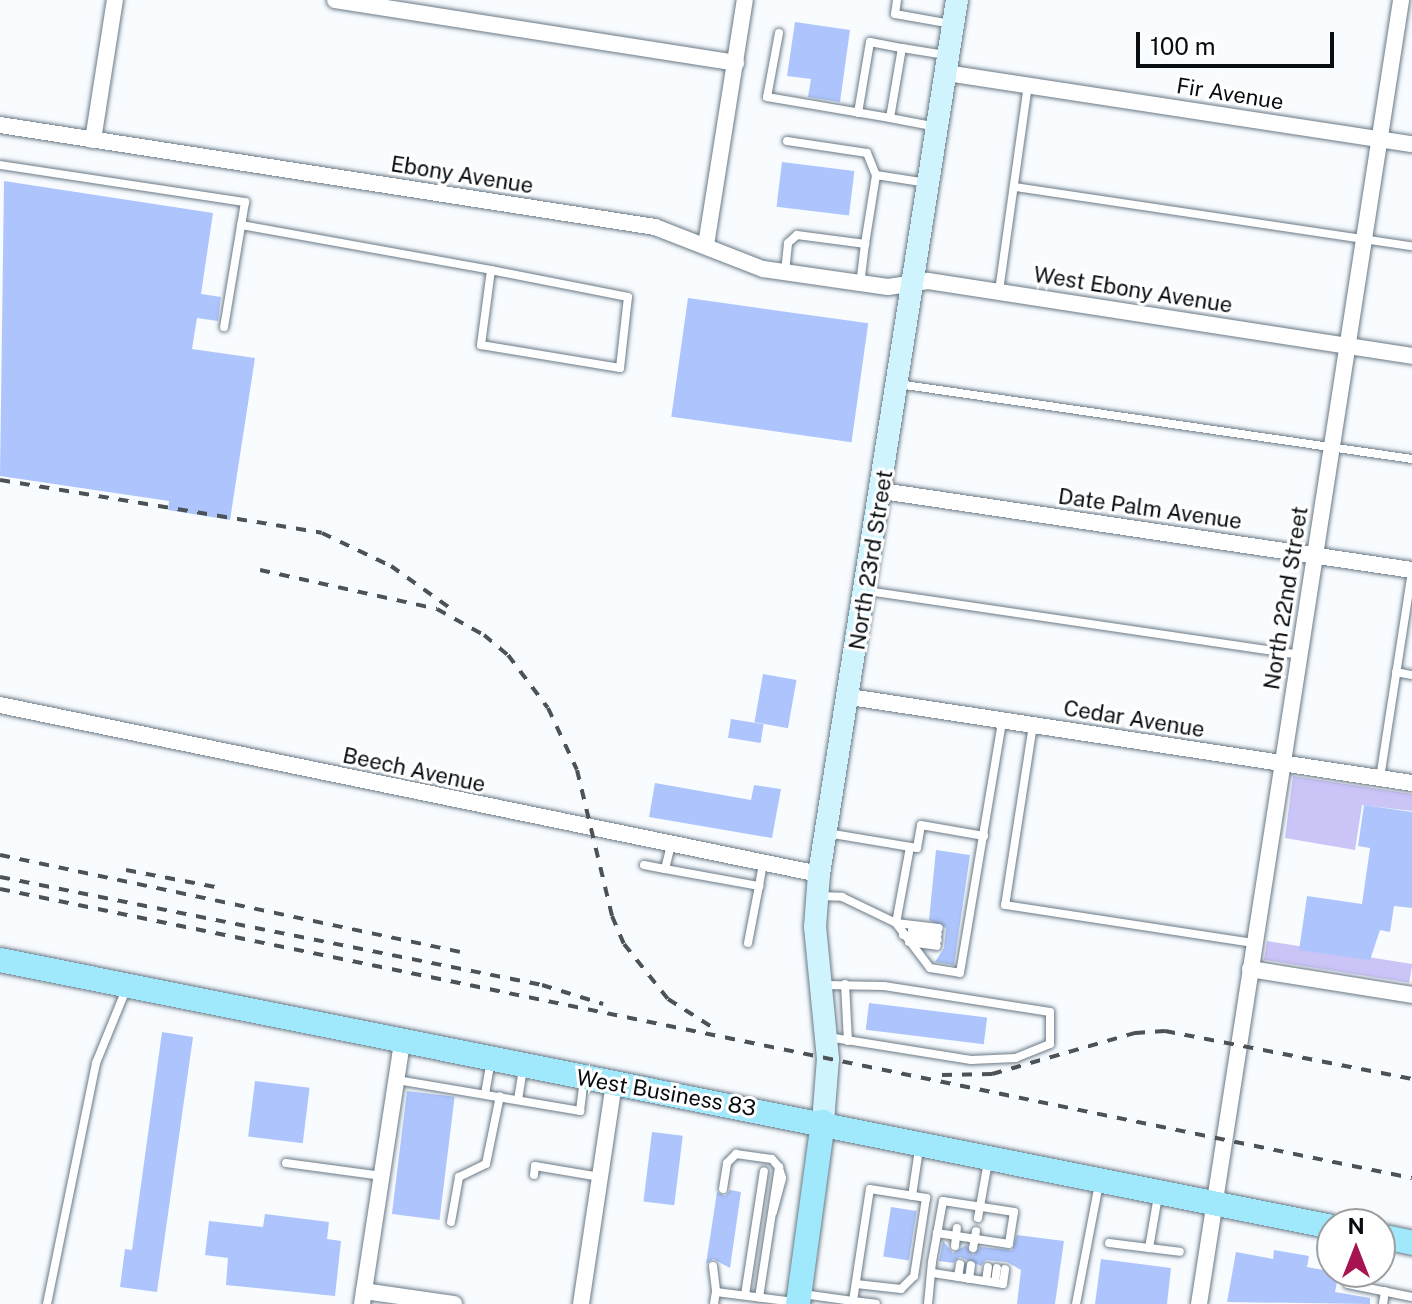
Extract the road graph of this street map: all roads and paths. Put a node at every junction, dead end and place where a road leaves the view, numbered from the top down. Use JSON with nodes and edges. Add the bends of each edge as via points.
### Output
{"nodes":[{"id":1,"x":115,"y":0,"type":"edge"},
{"id":2,"x":335,"y":0,"type":"edge"},
{"id":3,"x":745,"y":0,"type":"edge"},
{"id":4,"x":897,"y":0,"type":"edge"},
{"id":5,"x":957,"y":0,"type":"edge"},
{"id":6,"x":1401,"y":0,"type":"edge"},
{"id":7,"x":953,"y":24,"type":"junction"},
{"id":8,"x":779,"y":33,"type":"dead end"},
{"id":9,"x":902,"y":48,"type":"junction"},
{"id":10,"x":736,"y":63,"type":"junction"},
{"id":11,"x":948,"y":64,"type":"junction"},
{"id":12,"x":1028,"y":85,"type":"junction"},
{"id":13,"x":858,"y":113,"type":"junction"},
{"id":14,"x":890,"y":118,"type":"junction"},
{"id":15,"x":0,"y":125,"type":"edge"},
{"id":16,"x":937,"y":127,"type":"junction"},
{"id":17,"x":1379,"y":139,"type":"junction"},
{"id":18,"x":93,"y":140,"type":"junction"},
{"id":19,"x":787,"y":141,"type":"dead end"},
{"id":20,"x":1412,"y":144,"type":"edge"},
{"id":21,"x":0,"y":165,"type":"edge"},
{"id":22,"x":876,"y":175,"type":"junction"},
{"id":23,"x":928,"y":183,"type":"junction"},
{"id":24,"x":1015,"y":187,"type":"junction"},
{"id":25,"x":241,"y":225,"type":"junction"},
{"id":26,"x":1364,"y":239,"type":"junction"},
{"id":27,"x":865,"y":244,"type":"junction"},
{"id":28,"x":706,"y":245,"type":"junction"},
{"id":29,"x":1412,"y":246,"type":"edge"},
{"id":30,"x":491,"y":270,"type":"junction"},
{"id":31,"x":785,"y":272,"type":"junction"},
{"id":32,"x":860,"y":283,"type":"junction"},
{"id":33,"x":911,"y":285,"type":"junction"},
{"id":34,"x":999,"y":291,"type":"junction"},
{"id":35,"x":224,"y":327,"type":"dead end"},
{"id":36,"x":1349,"y":346,"type":"junction"},
{"id":37,"x":1412,"y":356,"type":"edge"},
{"id":38,"x":897,"y":384,"type":"junction"},
{"id":39,"x":1332,"y":447,"type":"junction"},
{"id":40,"x":1412,"y":459,"type":"edge"},
{"id":41,"x":882,"y":491,"type":"junction"},
{"id":42,"x":1315,"y":556,"type":"junction"},
{"id":43,"x":1412,"y":571,"type":"edge"},
{"id":44,"x":867,"y":591,"type":"junction"},
{"id":45,"x":1298,"y":655,"type":"junction"},
{"id":46,"x":1396,"y":672,"type":"junction"},
{"id":47,"x":1412,"y":675,"type":"edge"},
{"id":48,"x":850,"y":697,"type":"junction"},
{"id":49,"x":0,"y":705,"type":"edge"},
{"id":50,"x":1002,"y":721,"type":"junction"},
{"id":51,"x":1033,"y":725,"type":"junction"},
{"id":52,"x":1281,"y":763,"type":"junction"},
{"id":53,"x":1380,"y":778,"type":"junction"},
{"id":54,"x":1412,"y":783,"type":"edge"},
{"id":55,"x":826,"y":833,"type":"junction"},
{"id":56,"x":984,"y":836,"type":"junction"},
{"id":57,"x":671,"y":845,"type":"junction"},
{"id":58,"x":910,"y":847,"type":"junction"},
{"id":59,"x":763,"y":863,"type":"junction"},
{"id":60,"x":644,"y":865,"type":"dead end"},
{"id":61,"x":665,"y":869,"type":"junction"},
{"id":62,"x":818,"y":885,"type":"junction"},
{"id":63,"x":759,"y":886,"type":"junction"},
{"id":64,"x":904,"y":935,"type":"junction"},
{"id":65,"x":748,"y":943,"type":"dead end"},
{"id":66,"x":937,"y":943,"type":"junction"},
{"id":67,"x":1254,"y":943,"type":"junction"},
{"id":68,"x":920,"y":956,"type":"junction"},
{"id":69,"x":0,"y":960,"type":"edge"},
{"id":70,"x":1250,"y":969,"type":"junction"},
{"id":71,"x":845,"y":984,"type":"junction"},
{"id":72,"x":822,"y":985,"type":"junction"},
{"id":73,"x":128,"y":986,"type":"junction"},
{"id":74,"x":1412,"y":995,"type":"edge"},
{"id":75,"x":837,"y":1039,"type":"junction"},
{"id":76,"x":402,"y":1043,"type":"junction"},
{"id":77,"x":491,"y":1060,"type":"junction"},
{"id":78,"x":524,"y":1067,"type":"junction"},
{"id":79,"x":584,"y":1078,"type":"junction"},
{"id":80,"x":396,"y":1080,"type":"junction"},
{"id":81,"x":614,"y":1084,"type":"junction"},
{"id":82,"x":485,"y":1094,"type":"junction"},
{"id":83,"x":500,"y":1096,"type":"junction"},
{"id":84,"x":518,"y":1100,"type":"junction"},
{"id":85,"x":823,"y":1122,"type":"junction"},
{"id":86,"x":920,"y":1142,"type":"junction"},
{"id":87,"x":989,"y":1156,"type":"junction"},
{"id":88,"x":286,"y":1163,"type":"dead end"},
{"id":89,"x":764,"y":1171,"type":"dead end"},
{"id":90,"x":534,"y":1175,"type":"dead end"},
{"id":91,"x":382,"y":1176,"type":"junction"},
{"id":92,"x":600,"y":1177,"type":"junction"},
{"id":93,"x":1099,"y":1179,"type":"junction"},
{"id":94,"x":723,"y":1189,"type":"dead end"},
{"id":95,"x":1159,"y":1191,"type":"junction"},
{"id":96,"x":912,"y":1196,"type":"junction"},
{"id":97,"x":1216,"y":1203,"type":"junction"},
{"id":98,"x":961,"y":1204,"type":"junction"},
{"id":99,"x":980,"y":1207,"type":"junction"},
{"id":100,"x":1000,"y":1210,"type":"junction"},
{"id":101,"x":959,"y":1215,"type":"dead end"},
{"id":102,"x":978,"y":1218,"type":"dead end"},
{"id":103,"x":998,"y":1221,"type":"dead end"},
{"id":104,"x":451,"y":1222,"type":"dead end"},
{"id":105,"x":1316,"y":1224,"type":"edge"},
{"id":106,"x":941,"y":1234,"type":"junction"},
{"id":107,"x":1109,"y":1243,"type":"dead end"},
{"id":108,"x":944,"y":1245,"type":"dead end"},
{"id":109,"x":1149,"y":1248,"type":"junction"},
{"id":110,"x":1180,"y":1252,"type":"dead end"},
{"id":111,"x":942,"y":1262,"type":"dead end"},
{"id":112,"x":956,"y":1263,"type":"dead end"},
{"id":113,"x":971,"y":1265,"type":"dead end"},
{"id":114,"x":713,"y":1266,"type":"dead end"},
{"id":115,"x":936,"y":1274,"type":"junction"},
{"id":116,"x":954,"y":1276,"type":"junction"},
{"id":117,"x":969,"y":1279,"type":"junction"},
{"id":118,"x":990,"y":1282,"type":"junction"},
{"id":119,"x":856,"y":1284,"type":"junction"},
{"id":120,"x":1369,"y":1288,"type":"edge"},
{"id":121,"x":1385,"y":1291,"type":"junction"},
{"id":122,"x":716,"y":1292,"type":"junction"},
{"id":123,"x":745,"y":1295,"type":"junction"},
{"id":124,"x":759,"y":1297,"type":"junction"},
{"id":125,"x":1412,"y":1297,"type":"edge"},
{"id":126,"x":363,"y":1298,"type":"edge"},
{"id":127,"x":798,"y":1300,"type":"edge"},
{"id":128,"x":853,"y":1301,"type":"junction"},
{"id":129,"x":47,"y":1304,"type":"edge"},
{"id":130,"x":454,"y":1304,"type":"edge"},
{"id":131,"x":581,"y":1304,"type":"edge"},
{"id":132,"x":714,"y":1304,"type":"edge"},
{"id":133,"x":876,"y":1304,"type":"edge"},
{"id":134,"x":928,"y":1304,"type":"edge"},
{"id":135,"x":1076,"y":1304,"type":"edge"},
{"id":136,"x":1199,"y":1304,"type":"edge"},
{"id":137,"x":1383,"y":1304,"type":"edge"}],
"edges":[{"from":1,"to":18,"type":"street"},
{"from":2,"to":10,"type":"street"},
{"from":3,"to":10,"type":"street"},
{"from":4,"to":7,"type":"lane","via":[[895,14]]},
{"from":5,"to":7,"type":"main road","name":"North 23rd Street"},
{"from":6,"to":17,"type":"street","name":"North 22nd Street"},
{"from":7,"to":11,"type":"main road","name":"North 23rd Street"},
{"from":8,"to":13,"type":"lane","via":[[767,97]]},
{"from":9,"to":11,"type":"lane"},
{"from":9,"to":13,"type":"lane","via":[[870,42]]},
{"from":9,"to":14,"type":"lane"},
{"from":10,"to":28,"type":"street"},
{"from":11,"to":12,"type":"street","name":"Fir Avenue"},
{"from":11,"to":16,"type":"main road","name":"North 23rd Street"},
{"from":12,"to":17,"type":"street","name":"Fir Avenue"},
{"from":12,"to":24,"type":"lane"},
{"from":13,"to":14,"type":"lane"},
{"from":14,"to":16,"type":"lane"},
{"from":15,"to":18,"type":"street","name":"Ebony Avenue"},
{"from":16,"to":23,"type":"main road","name":"North 23rd Street"},
{"from":17,"to":20,"type":"street","name":"Fir Avenue"},
{"from":17,"to":26,"type":"street","name":"North 22nd Street"},
{"from":18,"to":28,"type":"street","name":"Ebony Avenue","via":[[655,227]]},
{"from":19,"to":22,"type":"lane","via":[[867,153]]},
{"from":21,"to":25,"type":"lane","via":[[245,202]]},
{"from":22,"to":23,"type":"lane"},
{"from":22,"to":27,"type":"lane"},
{"from":23,"to":33,"type":"main road","name":"North 23rd Street"},
{"from":24,"to":26,"type":"lane"},
{"from":24,"to":34,"type":"lane"},
{"from":25,"to":30,"type":"lane"},
{"from":25,"to":35,"type":"lane"},
{"from":26,"to":29,"type":"lane"},
{"from":26,"to":36,"type":"street","name":"North 22nd Street"},
{"from":27,"to":31,"type":"lane","via":[[797,235],[788,243]]},
{"from":27,"to":32,"type":"lane"},
{"from":28,"to":31,"type":"street","name":"Ebony Avenue","via":[[763,269]]},
{"from":30,"to":30,"type":"lane","via":[[481,345],[620,368],[628,297]]},
{"from":31,"to":32,"type":"street","name":"Ebony Avenue"},
{"from":32,"to":33,"type":"street","name":"Ebony Avenue"},
{"from":33,"to":34,"type":"street","name":"West Ebony Avenue","via":[[928,281]]},
{"from":33,"to":38,"type":"main road","name":"North 23rd Street"},
{"from":34,"to":36,"type":"street","name":"West Ebony Avenue"},
{"from":36,"to":37,"type":"street"},
{"from":36,"to":39,"type":"street","name":"North 22nd Street"},
{"from":38,"to":39,"type":"lane"},
{"from":38,"to":41,"type":"main road","name":"North 23rd Street"},
{"from":39,"to":40,"type":"lane"},
{"from":39,"to":42,"type":"street","name":"North 22nd Street"},
{"from":41,"to":42,"type":"street","name":"Date Palm Avenue"},
{"from":41,"to":44,"type":"main road","name":"North 23rd Street"},
{"from":42,"to":43,"type":"street","name":"Date Palm Avenue"},
{"from":42,"to":45,"type":"street","name":"North 22nd Street"},
{"from":43,"to":46,"type":"lane"},
{"from":44,"to":45,"type":"lane"},
{"from":44,"to":48,"type":"main road","name":"North 23rd Street"},
{"from":45,"to":52,"type":"street","name":"North 22nd Street"},
{"from":46,"to":47,"type":"lane"},
{"from":46,"to":53,"type":"lane"},
{"from":48,"to":50,"type":"street","name":"Cedar Avenue"},
{"from":48,"to":55,"type":"main road","name":"North 23rd Street"},
{"from":49,"to":57,"type":"street","name":"Beech Avenue"},
{"from":50,"to":51,"type":"street","name":"Cedar Avenue"},
{"from":50,"to":56,"type":"lane"},
{"from":51,"to":52,"type":"street","name":"Cedar Avenue"},
{"from":51,"to":67,"type":"lane","via":[[1005,905]]},
{"from":52,"to":53,"type":"street","name":"Cedar Avenue"},
{"from":52,"to":67,"type":"street","name":"North 22nd Street"},
{"from":53,"to":54,"type":"street","name":"Cedar Avenue"},
{"from":55,"to":58,"type":"lane"},
{"from":55,"to":62,"type":"main road","name":"North 23rd Street"},
{"from":56,"to":58,"type":"lane","via":[[921,825],[917,848]]},
{"from":56,"to":68,"type":"lane","via":[[960,947],[960,973],[930,968]]},
{"from":57,"to":59,"type":"street","name":"Beech Avenue"},
{"from":57,"to":61,"type":"lane"},
{"from":58,"to":64,"type":"lane"},
{"from":59,"to":62,"type":"street","name":"Beech Avenue"},
{"from":59,"to":63,"type":"lane"},
{"from":60,"to":61,"type":"lane"},
{"from":61,"to":63,"type":"lane"},
{"from":62,"to":64,"type":"lane"},
{"from":62,"to":72,"type":"main road","name":"North 23rd Street","via":[[815,927]]},
{"from":63,"to":65,"type":"lane"},
{"from":64,"to":66,"type":"lane"},
{"from":64,"to":66,"type":"lane"},
{"from":64,"to":68,"type":"lane"},
{"from":66,"to":68,"type":"lane"},
{"from":67,"to":70,"type":"street","name":"North 22nd Street"},
{"from":69,"to":73,"type":"main road","name":"West Business 83"},
{"from":70,"to":74,"type":"street"},
{"from":70,"to":97,"type":"street","name":"North 22nd Street"},
{"from":71,"to":72,"type":"lane"},
{"from":71,"to":75,"type":"lane"},
{"from":71,"to":75,"type":"lane","via":[[1050,1012],[1050,1044],[1016,1058],[971,1060]]},
{"from":72,"to":75,"type":"main road","name":"North 23rd Street"},
{"from":73,"to":76,"type":"main road","name":"West Business 83"},
{"from":73,"to":129,"type":"lane","via":[[96,1063]]},
{"from":75,"to":85,"type":"main road","name":"North 23rd Street"},
{"from":76,"to":77,"type":"main road","name":"West Business 83"},
{"from":76,"to":80,"type":"street"},
{"from":77,"to":78,"type":"main road","name":"West Business 83"},
{"from":77,"to":82,"type":"lane"},
{"from":78,"to":79,"type":"main road","name":"West Business 83"},
{"from":78,"to":84,"type":"lane"},
{"from":79,"to":81,"type":"main road","name":"West Business 83"},
{"from":79,"to":84,"type":"lane","via":[[580,1111]]},
{"from":80,"to":82,"type":"lane"},
{"from":80,"to":91,"type":"street"},
{"from":81,"to":85,"type":"main road","name":"West Business 83"},
{"from":81,"to":92,"type":"street"},
{"from":82,"to":83,"type":"lane"},
{"from":83,"to":84,"type":"lane"},
{"from":83,"to":104,"type":"lane","via":[[486,1164],[459,1177]]},
{"from":85,"to":86,"type":"main road","name":"West Business 83"},
{"from":85,"to":127,"type":"main road"},
{"from":86,"to":87,"type":"main road","name":"West Business 83"},
{"from":86,"to":96,"type":"lane"},
{"from":87,"to":93,"type":"main road","name":"West Business 83"},
{"from":87,"to":99,"type":"lane"},
{"from":88,"to":91,"type":"lane"},
{"from":89,"to":123,"type":"lane"},
{"from":90,"to":92,"type":"lane","via":[[535,1166]]},
{"from":91,"to":126,"type":"street"},
{"from":92,"to":131,"type":"street"},
{"from":93,"to":95,"type":"main road","name":"West Business 83"},
{"from":93,"to":135,"type":"lane"},
{"from":94,"to":124,"type":"lane","via":[[727,1163],[736,1154],[772,1159],[779,1167]]},
{"from":95,"to":97,"type":"main road","name":"West Business 83"},
{"from":95,"to":109,"type":"lane"},
{"from":96,"to":119,"type":"lane","via":[[870,1189]]},
{"from":96,"to":119,"type":"lane","via":[[926,1198],[914,1276],[901,1289]]},
{"from":97,"to":105,"type":"main road","name":"West Business 83"},
{"from":97,"to":136,"type":"street","name":"North 22nd Street"},
{"from":98,"to":99,"type":"lane"},
{"from":98,"to":101,"type":"lane"},
{"from":98,"to":106,"type":"lane","via":[[943,1201]]},
{"from":99,"to":100,"type":"lane"},
{"from":99,"to":102,"type":"lane"},
{"from":100,"to":103,"type":"lane"},
{"from":100,"to":106,"type":"lane","via":[[1014,1212],[999,1244]]},
{"from":106,"to":108,"type":"lane"},
{"from":106,"to":115,"type":"lane"},
{"from":107,"to":109,"type":"lane"},
{"from":109,"to":110,"type":"lane"},
{"from":111,"to":115,"type":"lane"},
{"from":112,"to":116,"type":"lane"},
{"from":113,"to":117,"type":"lane"},
{"from":114,"to":122,"type":"lane"},
{"from":115,"to":116,"type":"lane"},
{"from":115,"to":134,"type":"lane"},
{"from":116,"to":117,"type":"lane"},
{"from":117,"to":118,"type":"lane"},
{"from":118,"to":118,"type":"lane","via":[[997,1268],[1003,1284]]},
{"from":119,"to":128,"type":"lane"},
{"from":120,"to":121,"type":"lane"},
{"from":121,"to":125,"type":"lane"},
{"from":121,"to":137,"type":"lane"},
{"from":122,"to":123,"type":"lane"},
{"from":122,"to":132,"type":"lane"},
{"from":123,"to":124,"type":"lane"},
{"from":124,"to":127,"type":"lane"},
{"from":126,"to":130,"type":"street"},
{"from":127,"to":128,"type":"lane"},
{"from":128,"to":133,"type":"lane"}]}
